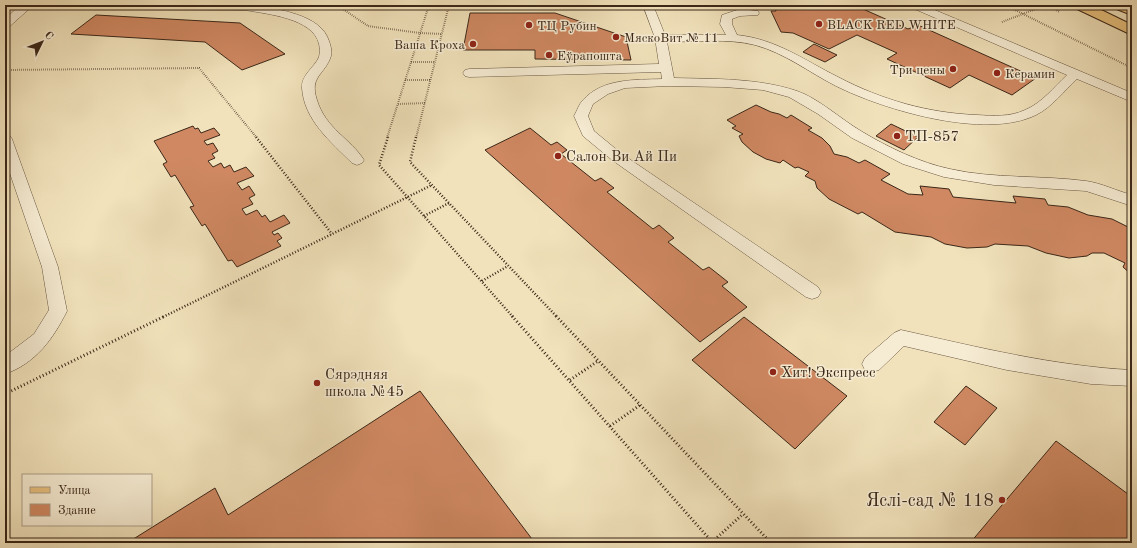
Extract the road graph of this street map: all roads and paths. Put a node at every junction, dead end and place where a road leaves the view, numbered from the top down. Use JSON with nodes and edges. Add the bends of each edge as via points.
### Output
{"nodes":[{"id":1,"x":26,"y":5,"type":"edge"},
{"id":2,"x":337,"y":5,"type":"edge"},
{"id":3,"x":428,"y":5,"type":"edge"},
{"id":4,"x":449,"y":5,"type":"edge"},
{"id":5,"x":648,"y":5,"type":"edge"},
{"id":6,"x":914,"y":5,"type":"edge"},
{"id":7,"x":1005,"y":5,"type":"edge"},
{"id":8,"x":1046,"y":5,"type":"edge"},
{"id":9,"x":1080,"y":5,"type":"edge"},
{"id":10,"x":1118,"y":5,"type":"edge"},
{"id":11,"x":5,"y":6,"type":"edge"},
{"id":12,"x":1132,"y":11,"type":"edge"},
{"id":13,"x":754,"y":13,"type":"dead end"},
{"id":14,"x":1020,"y":14,"type":"junction"},
{"id":15,"x":5,"y":25,"type":"edge"},
{"id":16,"x":1132,"y":31,"type":"edge"},
{"id":17,"x":420,"y":33,"type":"junction"},
{"id":18,"x":980,"y":33,"type":"junction"},
{"id":19,"x":442,"y":34,"type":"junction"},
{"id":20,"x":661,"y":38,"type":"junction"},
{"id":21,"x":733,"y":38,"type":"junction"},
{"id":22,"x":411,"y":62,"type":"junction"},
{"id":23,"x":435,"y":62,"type":"junction"},
{"id":24,"x":1132,"y":68,"type":"edge"},
{"id":25,"x":5,"y":70,"type":"edge"},
{"id":26,"x":469,"y":73,"type":"dead end"},
{"id":27,"x":1075,"y":74,"type":"junction"},
{"id":28,"x":667,"y":75,"type":"junction"},
{"id":29,"x":405,"y":80,"type":"junction"},
{"id":30,"x":430,"y":80,"type":"junction"},
{"id":31,"x":1132,"y":98,"type":"edge"},
{"id":32,"x":425,"y":103,"type":"junction"},
{"id":33,"x":398,"y":104,"type":"junction"},
{"id":34,"x":5,"y":139,"type":"edge"},
{"id":35,"x":357,"y":160,"type":"dead end"},
{"id":36,"x":432,"y":185,"type":"junction"},
{"id":37,"x":408,"y":197,"type":"junction"},
{"id":38,"x":1132,"y":201,"type":"edge"},
{"id":39,"x":449,"y":203,"type":"junction"},
{"id":40,"x":424,"y":216,"type":"junction"},
{"id":41,"x":332,"y":234,"type":"junction"},
{"id":42,"x":508,"y":266,"type":"junction"},
{"id":43,"x":482,"y":281,"type":"junction"},
{"id":44,"x":812,"y":292,"type":"dead end"},
{"id":45,"x":598,"y":361,"type":"junction"},
{"id":46,"x":872,"y":364,"type":"dead end"},
{"id":47,"x":5,"y":366,"type":"edge"},
{"id":48,"x":1132,"y":378,"type":"edge"},
{"id":49,"x":570,"y":380,"type":"junction"},
{"id":50,"x":5,"y":394,"type":"edge"},
{"id":51,"x":640,"y":405,"type":"junction"},
{"id":52,"x":610,"y":426,"type":"junction"},
{"id":53,"x":743,"y":514,"type":"junction"},
{"id":54,"x":713,"y":543,"type":"edge"},
{"id":55,"x":771,"y":543,"type":"edge"}],
"edges":[{"from":1,"to":11,"type":"lane"},
{"from":1,"to":15,"type":"lane"},
{"from":1,"to":35,"type":"lane","via":[[245,7],[280,14],[312,25],[325,41],[325,55],[308,86],[314,112],[322,125]]},
{"from":2,"to":17,"type":"path","via":[[368,26]]},
{"from":3,"to":17,"type":"path"},
{"from":4,"to":19,"type":"path"},
{"from":5,"to":20,"type":"lane"},
{"from":6,"to":18,"type":"lane"},
{"from":7,"to":14,"type":"path"},
{"from":8,"to":14,"type":"path"},
{"from":9,"to":16,"type":"main road"},
{"from":10,"to":12,"type":"main road"},
{"from":13,"to":21,"type":"lane","via":[[741,12],[726,17],[726,24]]},
{"from":14,"to":18,"type":"path"},
{"from":14,"to":24,"type":"path"},
{"from":17,"to":19,"type":"path"},
{"from":17,"to":22,"type":"path"},
{"from":18,"to":27,"type":"lane"},
{"from":19,"to":23,"type":"path"},
{"from":20,"to":21,"type":"lane"},
{"from":20,"to":28,"type":"lane"},
{"from":21,"to":27,"type":"lane","via":[[757,42],[780,50],[841,84],[879,101],[918,112],[957,118],[1006,120],[1033,112]]},
{"from":22,"to":23,"type":"path"},
{"from":22,"to":29,"type":"path"},
{"from":23,"to":30,"type":"path"},
{"from":25,"to":41,"type":"path","via":[[199,68]]},
{"from":26,"to":28,"type":"lane"},
{"from":27,"to":31,"type":"lane"},
{"from":28,"to":38,"type":"lane","via":[[763,86],[794,94],[857,135],[908,161],[949,174],[994,180],[1087,186]]},
{"from":28,"to":44,"type":"lane","via":[[603,91],[588,102],[581,116],[588,133],[618,157]]},
{"from":29,"to":30,"type":"path"},
{"from":29,"to":33,"type":"path"},
{"from":30,"to":32,"type":"path"},
{"from":32,"to":33,"type":"path"},
{"from":32,"to":36,"type":"path","via":[[410,162]]},
{"from":33,"to":37,"type":"path","via":[[379,165]]},
{"from":34,"to":47,"type":"lane","via":[[50,267],[58,311],[41,338]]},
{"from":36,"to":37,"type":"path"},
{"from":36,"to":39,"type":"path"},
{"from":37,"to":40,"type":"path"},
{"from":37,"to":41,"type":"path"},
{"from":39,"to":40,"type":"path"},
{"from":39,"to":42,"type":"path"},
{"from":40,"to":43,"type":"path"},
{"from":41,"to":50,"type":"path"},
{"from":42,"to":43,"type":"path"},
{"from":42,"to":45,"type":"path"},
{"from":43,"to":49,"type":"path"},
{"from":45,"to":49,"type":"path"},
{"from":45,"to":51,"type":"path"},
{"from":46,"to":48,"type":"lane","via":[[901,338],[1007,362],[1090,376]]},
{"from":49,"to":52,"type":"path"},
{"from":51,"to":52,"type":"path"},
{"from":51,"to":53,"type":"path"},
{"from":52,"to":54,"type":"path"},
{"from":53,"to":54,"type":"path"},
{"from":53,"to":55,"type":"path"}]}
